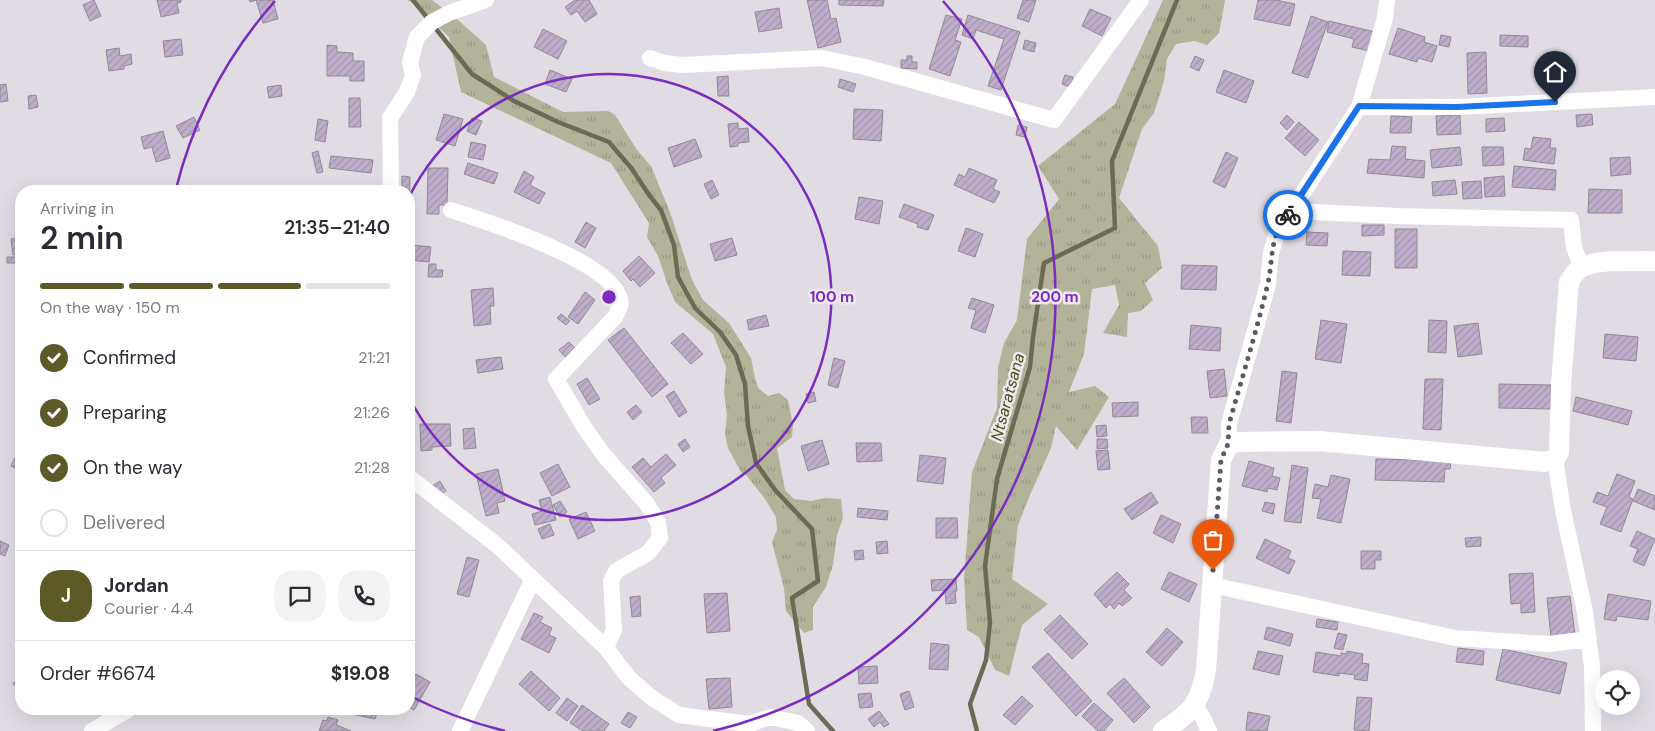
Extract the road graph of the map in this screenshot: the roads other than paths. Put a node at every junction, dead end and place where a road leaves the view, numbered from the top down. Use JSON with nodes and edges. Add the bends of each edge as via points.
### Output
{"nodes":[{"id":1,"x":486,"y":0,"type":"edge"},
{"id":2,"x":1141,"y":0,"type":"edge"},
{"id":3,"x":1387,"y":0,"type":"edge"},
{"id":4,"x":650,"y":58,"type":"dead end"},
{"id":5,"x":1655,"y":97,"type":"edge"},
{"id":6,"x":1359,"y":106,"type":"junction"},
{"id":7,"x":391,"y":185,"type":"edge"},
{"id":8,"x":451,"y":210,"type":"dead end"},
{"id":9,"x":1292,"y":210,"type":"junction"},
{"id":10,"x":1655,"y":261,"type":"edge"},
{"id":11,"x":1582,"y":267,"type":"junction"},
{"id":12,"x":1228,"y":444,"type":"junction"},
{"id":13,"x":1555,"y":459,"type":"junction"},
{"id":14,"x":415,"y":482,"type":"edge"},
{"id":15,"x":533,"y":579,"type":"junction"},
{"id":16,"x":1212,"y":585,"type":"junction"},
{"id":17,"x":1589,"y":639,"type":"junction"},
{"id":18,"x":606,"y":648,"type":"junction"},
{"id":19,"x":1195,"y":706,"type":"junction"},
{"id":20,"x":119,"y":715,"type":"edge"},
{"id":21,"x":748,"y":728,"type":"edge"},
{"id":22,"x":92,"y":731,"type":"edge"},
{"id":23,"x":460,"y":731,"type":"edge"},
{"id":24,"x":807,"y":731,"type":"edge"},
{"id":25,"x":1163,"y":731,"type":"edge"},
{"id":26,"x":1209,"y":731,"type":"edge"},
{"id":27,"x":1593,"y":731,"type":"edge"}],
"edges":[{"from":1,"to":7,"type":"street","via":[[440,17],[417,37],[410,62],[413,75],[407,92],[390,118]]},
{"from":2,"to":4,"type":"street","via":[[1054,120],[822,58],[682,64]]},
{"from":3,"to":6,"type":"street","via":[[1385,18]]},
{"from":5,"to":6,"type":"street","via":[[1457,107]]},
{"from":6,"to":9,"type":"street"},
{"from":8,"to":18,"type":"street","via":[[573,257],[608,280],[620,298],[615,317],[556,379],[603,454],[647,504],[658,522],[660,538],[648,554],[616,571],[611,581],[614,630]]},
{"from":9,"to":11,"type":"street","via":[[1572,220],[1574,248]]},
{"from":9,"to":12,"type":"street","via":[[1280,223],[1271,252],[1268,284],[1229,424]]},
{"from":10,"to":11,"type":"street","via":[[1595,262]]},
{"from":11,"to":13,"type":"street","via":[[1569,282],[1559,452]]},
{"from":12,"to":13,"type":"street","via":[[1319,441],[1545,462]]},
{"from":12,"to":16,"type":"street","via":[[1221,460]]},
{"from":13,"to":17,"type":"street"},
{"from":14,"to":15,"type":"street","via":[[498,546]]},
{"from":15,"to":18,"type":"street"},
{"from":15,"to":23,"type":"street"},
{"from":16,"to":17,"type":"street","via":[[1455,638],[1549,644]]},
{"from":16,"to":19,"type":"street","via":[[1206,670]]},
{"from":17,"to":27,"type":"street"},
{"from":18,"to":21,"type":"street","via":[[629,678],[679,715]]},
{"from":19,"to":25,"type":"street"},
{"from":19,"to":26,"type":"street"},
{"from":20,"to":22,"type":"street"},
{"from":21,"to":24,"type":"street","via":[[770,716],[798,723]]}]}
